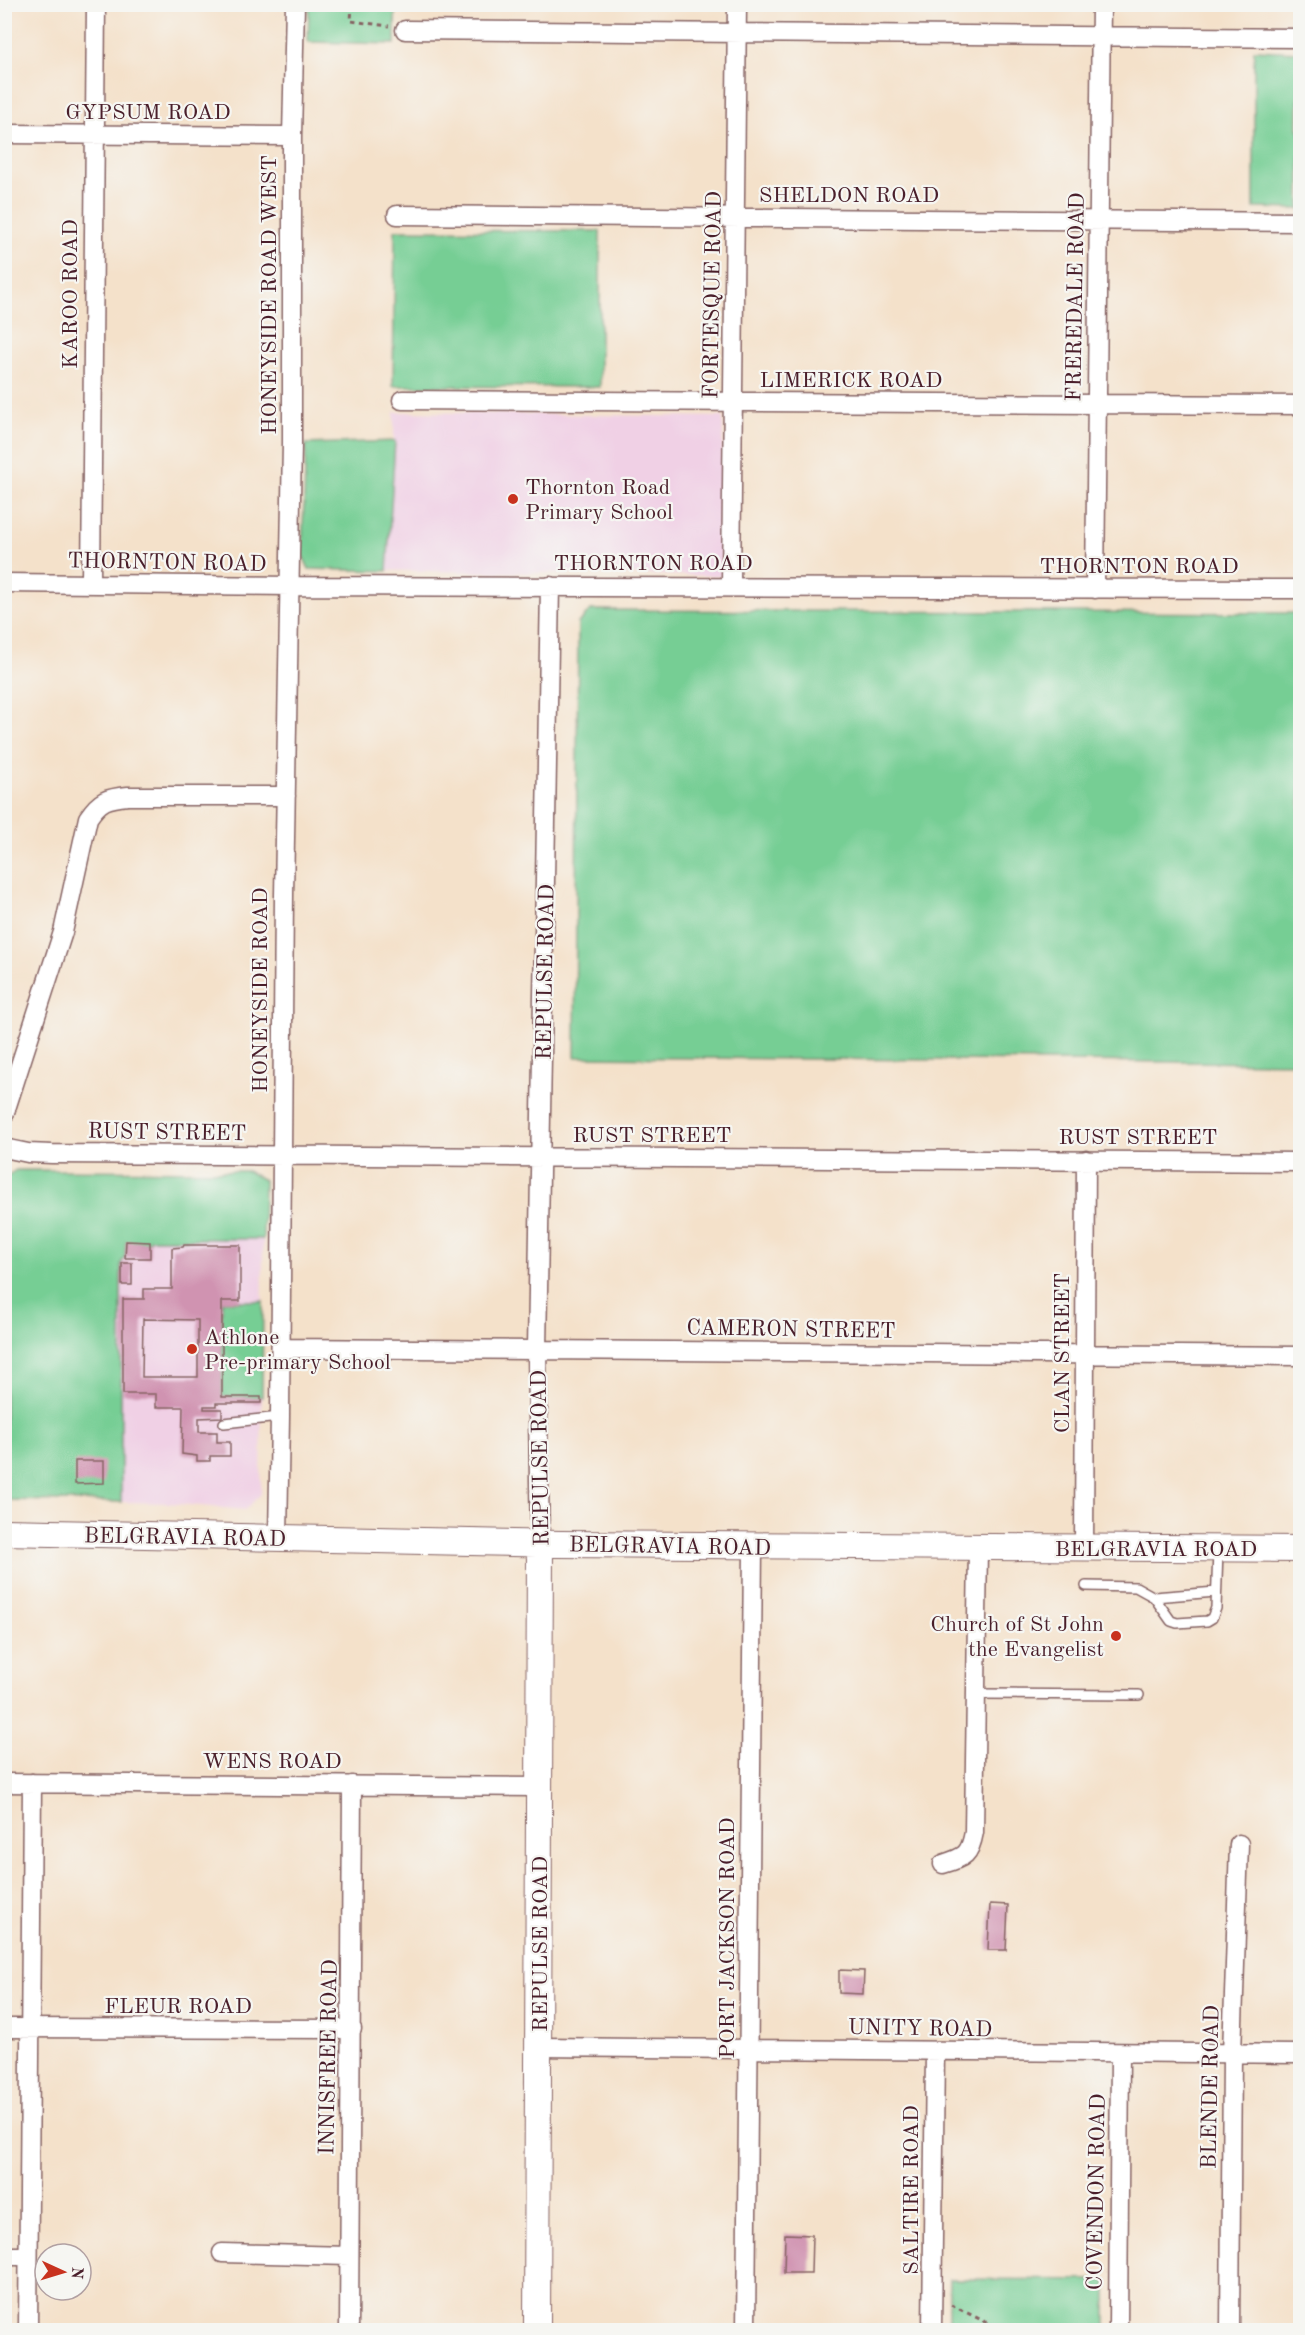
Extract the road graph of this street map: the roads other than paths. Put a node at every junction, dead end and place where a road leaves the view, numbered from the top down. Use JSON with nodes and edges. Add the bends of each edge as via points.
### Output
{"nodes":[{"id":1,"x":96,"y":4,"type":"edge"},
{"id":2,"x":295,"y":4,"type":"edge"},
{"id":3,"x":737,"y":4,"type":"edge"},
{"id":4,"x":1101,"y":4,"type":"edge"},
{"id":5,"x":405,"y":30,"type":"road end"},
{"id":6,"x":737,"y":34,"type":"junction"},
{"id":7,"x":1101,"y":37,"type":"junction"},
{"id":8,"x":1300,"y":38,"type":"edge"},
{"id":9,"x":4,"y":134,"type":"edge"},
{"id":10,"x":95,"y":135,"type":"junction"},
{"id":11,"x":292,"y":136,"type":"junction"},
{"id":12,"x":397,"y":215,"type":"dead end"},
{"id":13,"x":736,"y":218,"type":"junction"},
{"id":14,"x":1098,"y":219,"type":"junction"},
{"id":15,"x":1300,"y":222,"type":"edge"},
{"id":16,"x":402,"y":400,"type":"dead end"},
{"id":17,"x":734,"y":401,"type":"junction"},
{"id":18,"x":1096,"y":404,"type":"junction"},
{"id":19,"x":1300,"y":405,"type":"edge"},
{"id":20,"x":4,"y":583,"type":"edge"},
{"id":21,"x":91,"y":583,"type":"junction"},
{"id":22,"x":290,"y":586,"type":"junction"},
{"id":23,"x":550,"y":586,"type":"junction"},
{"id":24,"x":731,"y":586,"type":"junction"},
{"id":25,"x":1095,"y":589,"type":"junction"},
{"id":26,"x":1300,"y":589,"type":"edge"},
{"id":27,"x":285,"y":796,"type":"junction"},
{"id":28,"x":4,"y":1115,"type":"edge"},
{"id":29,"x":4,"y":1148,"type":"edge"},
{"id":30,"x":283,"y":1156,"type":"junction"},
{"id":31,"x":542,"y":1157,"type":"junction"},
{"id":32,"x":1086,"y":1160,"type":"junction"},
{"id":33,"x":1300,"y":1162,"type":"edge"},
{"id":34,"x":281,"y":1348,"type":"junction"},
{"id":35,"x":537,"y":1349,"type":"junction"},
{"id":36,"x":1085,"y":1354,"type":"junction"},
{"id":37,"x":1300,"y":1356,"type":"edge"},
{"id":38,"x":280,"y":1418,"type":"junction"},
{"id":39,"x":224,"y":1423,"type":"dead end"},
{"id":40,"x":4,"y":1532,"type":"edge"},
{"id":41,"x":278,"y":1538,"type":"junction"},
{"id":42,"x":540,"y":1544,"type":"junction"},
{"id":43,"x":753,"y":1546,"type":"junction"},
{"id":44,"x":978,"y":1547,"type":"junction"},
{"id":45,"x":1084,"y":1547,"type":"junction"},
{"id":46,"x":1218,"y":1549,"type":"junction"},
{"id":47,"x":1300,"y":1550,"type":"edge"},
{"id":48,"x":1086,"y":1586,"type":"dead end"},
{"id":49,"x":1216,"y":1592,"type":"junction"},
{"id":50,"x":1154,"y":1597,"type":"junction"},
{"id":51,"x":976,"y":1694,"type":"junction"},
{"id":52,"x":1139,"y":1695,"type":"dead end"},
{"id":53,"x":4,"y":1783,"type":"edge"},
{"id":54,"x":32,"y":1783,"type":"junction"},
{"id":55,"x":352,"y":1785,"type":"junction"},
{"id":56,"x":540,"y":1787,"type":"junction"},
{"id":57,"x":1239,"y":1844,"type":"dead end"},
{"id":58,"x":943,"y":1864,"type":"dead end"},
{"id":59,"x":4,"y":2028,"type":"edge"},
{"id":60,"x":31,"y":2028,"type":"junction"},
{"id":61,"x":352,"y":2029,"type":"junction"},
{"id":62,"x":539,"y":2047,"type":"junction"},
{"id":63,"x":749,"y":2049,"type":"junction"},
{"id":64,"x":935,"y":2051,"type":"junction"},
{"id":65,"x":1120,"y":2053,"type":"junction"},
{"id":66,"x":1232,"y":2054,"type":"junction"},
{"id":67,"x":1300,"y":2054,"type":"edge"},
{"id":68,"x":222,"y":2253,"type":"dead end"},
{"id":69,"x":4,"y":2256,"type":"edge"},
{"id":70,"x":27,"y":2256,"type":"junction"},
{"id":71,"x":349,"y":2256,"type":"junction"},
{"id":72,"x":28,"y":2331,"type":"edge"},
{"id":73,"x":349,"y":2331,"type":"edge"},
{"id":74,"x":537,"y":2331,"type":"edge"},
{"id":75,"x":746,"y":2331,"type":"edge"},
{"id":76,"x":932,"y":2331,"type":"edge"},
{"id":77,"x":1118,"y":2331,"type":"edge"},
{"id":78,"x":1230,"y":2331,"type":"edge"}],
"edges":[{"from":1,"to":10,"type":"street","name":"KAROO ROAD"},
{"from":2,"to":11,"type":"street","name":"HONEYSIDE ROAD WEST"},
{"from":3,"to":6,"type":"street","name":"FORTESQUE ROAD"},
{"from":4,"to":7,"type":"street","name":"FREREDALE ROAD"},
{"from":5,"to":6,"type":"street"},
{"from":6,"to":7,"type":"street"},
{"from":6,"to":13,"type":"street","name":"FORTESQUE ROAD"},
{"from":7,"to":8,"type":"street"},
{"from":7,"to":14,"type":"street","name":"FREREDALE ROAD"},
{"from":9,"to":10,"type":"street","name":"GYPSUM ROAD"},
{"from":10,"to":11,"type":"street","name":"GYPSUM ROAD"},
{"from":10,"to":21,"type":"street","name":"KAROO ROAD"},
{"from":11,"to":22,"type":"street","name":"HONEYSIDE ROAD WEST"},
{"from":12,"to":13,"type":"street","name":"SHELDON ROAD"},
{"from":13,"to":14,"type":"street","name":"SHELDON ROAD"},
{"from":13,"to":17,"type":"street","name":"FORTESQUE ROAD"},
{"from":14,"to":15,"type":"street","name":"SHELDON ROAD"},
{"from":14,"to":18,"type":"street","name":"FREREDALE ROAD"},
{"from":16,"to":17,"type":"street","name":"LIMERICK ROAD"},
{"from":17,"to":18,"type":"street","name":"LIMERICK ROAD"},
{"from":17,"to":24,"type":"street","name":"FORTESQUE ROAD"},
{"from":18,"to":19,"type":"street","name":"LIMERICK ROAD"},
{"from":18,"to":25,"type":"street","name":"FREREDALE ROAD"},
{"from":20,"to":21,"type":"street","name":"THORNTON ROAD"},
{"from":21,"to":22,"type":"street","name":"THORNTON ROAD"},
{"from":22,"to":23,"type":"street","name":"THORNTON ROAD"},
{"from":22,"to":27,"type":"street","name":"HONEYSIDE ROAD"},
{"from":23,"to":24,"type":"street","name":"THORNTON ROAD"},
{"from":23,"to":31,"type":"street","name":"REPULSE ROAD"},
{"from":24,"to":25,"type":"street","name":"THORNTON ROAD"},
{"from":25,"to":26,"type":"street","name":"THORNTON ROAD"},
{"from":27,"to":28,"type":"street","via":[[128,796],[110,798],[96,806],[87,818],[63,932]]},
{"from":27,"to":30,"type":"street","name":"HONEYSIDE ROAD"},
{"from":29,"to":30,"type":"street","name":"RUST STREET","via":[[52,1154]]},
{"from":30,"to":31,"type":"street","name":"RUST STREET"},
{"from":30,"to":34,"type":"street","name":"HONEYSIDE ROAD"},
{"from":31,"to":32,"type":"street","name":"RUST STREET"},
{"from":31,"to":35,"type":"street","name":"REPULSE ROAD"},
{"from":32,"to":33,"type":"street","name":"RUST STREET"},
{"from":32,"to":36,"type":"street","name":"CLAN STREET"},
{"from":34,"to":35,"type":"street","name":"CAMERON STREET"},
{"from":34,"to":38,"type":"street","name":"HONEYSIDE ROAD"},
{"from":35,"to":36,"type":"street","name":"CAMERON STREET"},
{"from":35,"to":42,"type":"street","name":"REPULSE ROAD"},
{"from":36,"to":37,"type":"street","name":"CAMERON STREET"},
{"from":36,"to":45,"type":"street","name":"CLAN STREET"},
{"from":38,"to":39,"type":"lane"},
{"from":38,"to":41,"type":"street","name":"HONEYSIDE ROAD"},
{"from":40,"to":41,"type":"street","name":"BELGRAVIA ROAD"},
{"from":41,"to":42,"type":"street","name":"BELGRAVIA ROAD"},
{"from":42,"to":43,"type":"street","name":"BELGRAVIA ROAD"},
{"from":42,"to":56,"type":"street","name":"REPULSE ROAD"},
{"from":43,"to":44,"type":"street","name":"BELGRAVIA ROAD"},
{"from":43,"to":63,"type":"street","name":"PORT JACKSON ROAD"},
{"from":44,"to":45,"type":"street","name":"BELGRAVIA ROAD"},
{"from":44,"to":51,"type":"street"},
{"from":45,"to":46,"type":"street","name":"BELGRAVIA ROAD"},
{"from":46,"to":47,"type":"street","name":"BELGRAVIA ROAD"},
{"from":46,"to":49,"type":"lane"},
{"from":48,"to":50,"type":"lane","via":[[1128,1585]]},
{"from":49,"to":50,"type":"lane"},
{"from":49,"to":50,"type":"lane","via":[[1215,1613],[1203,1622],[1171,1621]]},
{"from":51,"to":52,"type":"lane"},
{"from":51,"to":58,"type":"street","via":[[975,1832],[966,1854]]},
{"from":53,"to":54,"type":"street","name":"WENS ROAD"},
{"from":54,"to":55,"type":"street","name":"WENS ROAD"},
{"from":54,"to":60,"type":"street"},
{"from":55,"to":56,"type":"street","name":"WENS ROAD"},
{"from":55,"to":61,"type":"street","name":"INNISFREE ROAD"},
{"from":56,"to":62,"type":"street","name":"REPULSE ROAD"},
{"from":57,"to":66,"type":"street","name":"BLENDE ROAD"},
{"from":59,"to":60,"type":"street","name":"FLEUR ROAD"},
{"from":60,"to":61,"type":"street","name":"FLEUR ROAD"},
{"from":60,"to":70,"type":"street"},
{"from":61,"to":71,"type":"street","name":"INNISFREE ROAD"},
{"from":62,"to":63,"type":"street","name":"UNITY ROAD"},
{"from":62,"to":74,"type":"street","name":"REPULSE ROAD"},
{"from":63,"to":64,"type":"street","name":"UNITY ROAD"},
{"from":63,"to":75,"type":"street","name":"PORT JACKSON ROAD"},
{"from":64,"to":65,"type":"street","name":"UNITY ROAD"},
{"from":64,"to":76,"type":"street","name":"SALTIRE ROAD"},
{"from":65,"to":66,"type":"street","name":"UNITY ROAD"},
{"from":65,"to":77,"type":"street","name":"COVENDON ROAD"},
{"from":66,"to":67,"type":"street","name":"UNITY ROAD"},
{"from":66,"to":78,"type":"street","name":"BLENDE ROAD"},
{"from":68,"to":71,"type":"street"},
{"from":69,"to":70,"type":"street"},
{"from":70,"to":72,"type":"street"},
{"from":71,"to":73,"type":"street","name":"INNISFREE ROAD"}]}
